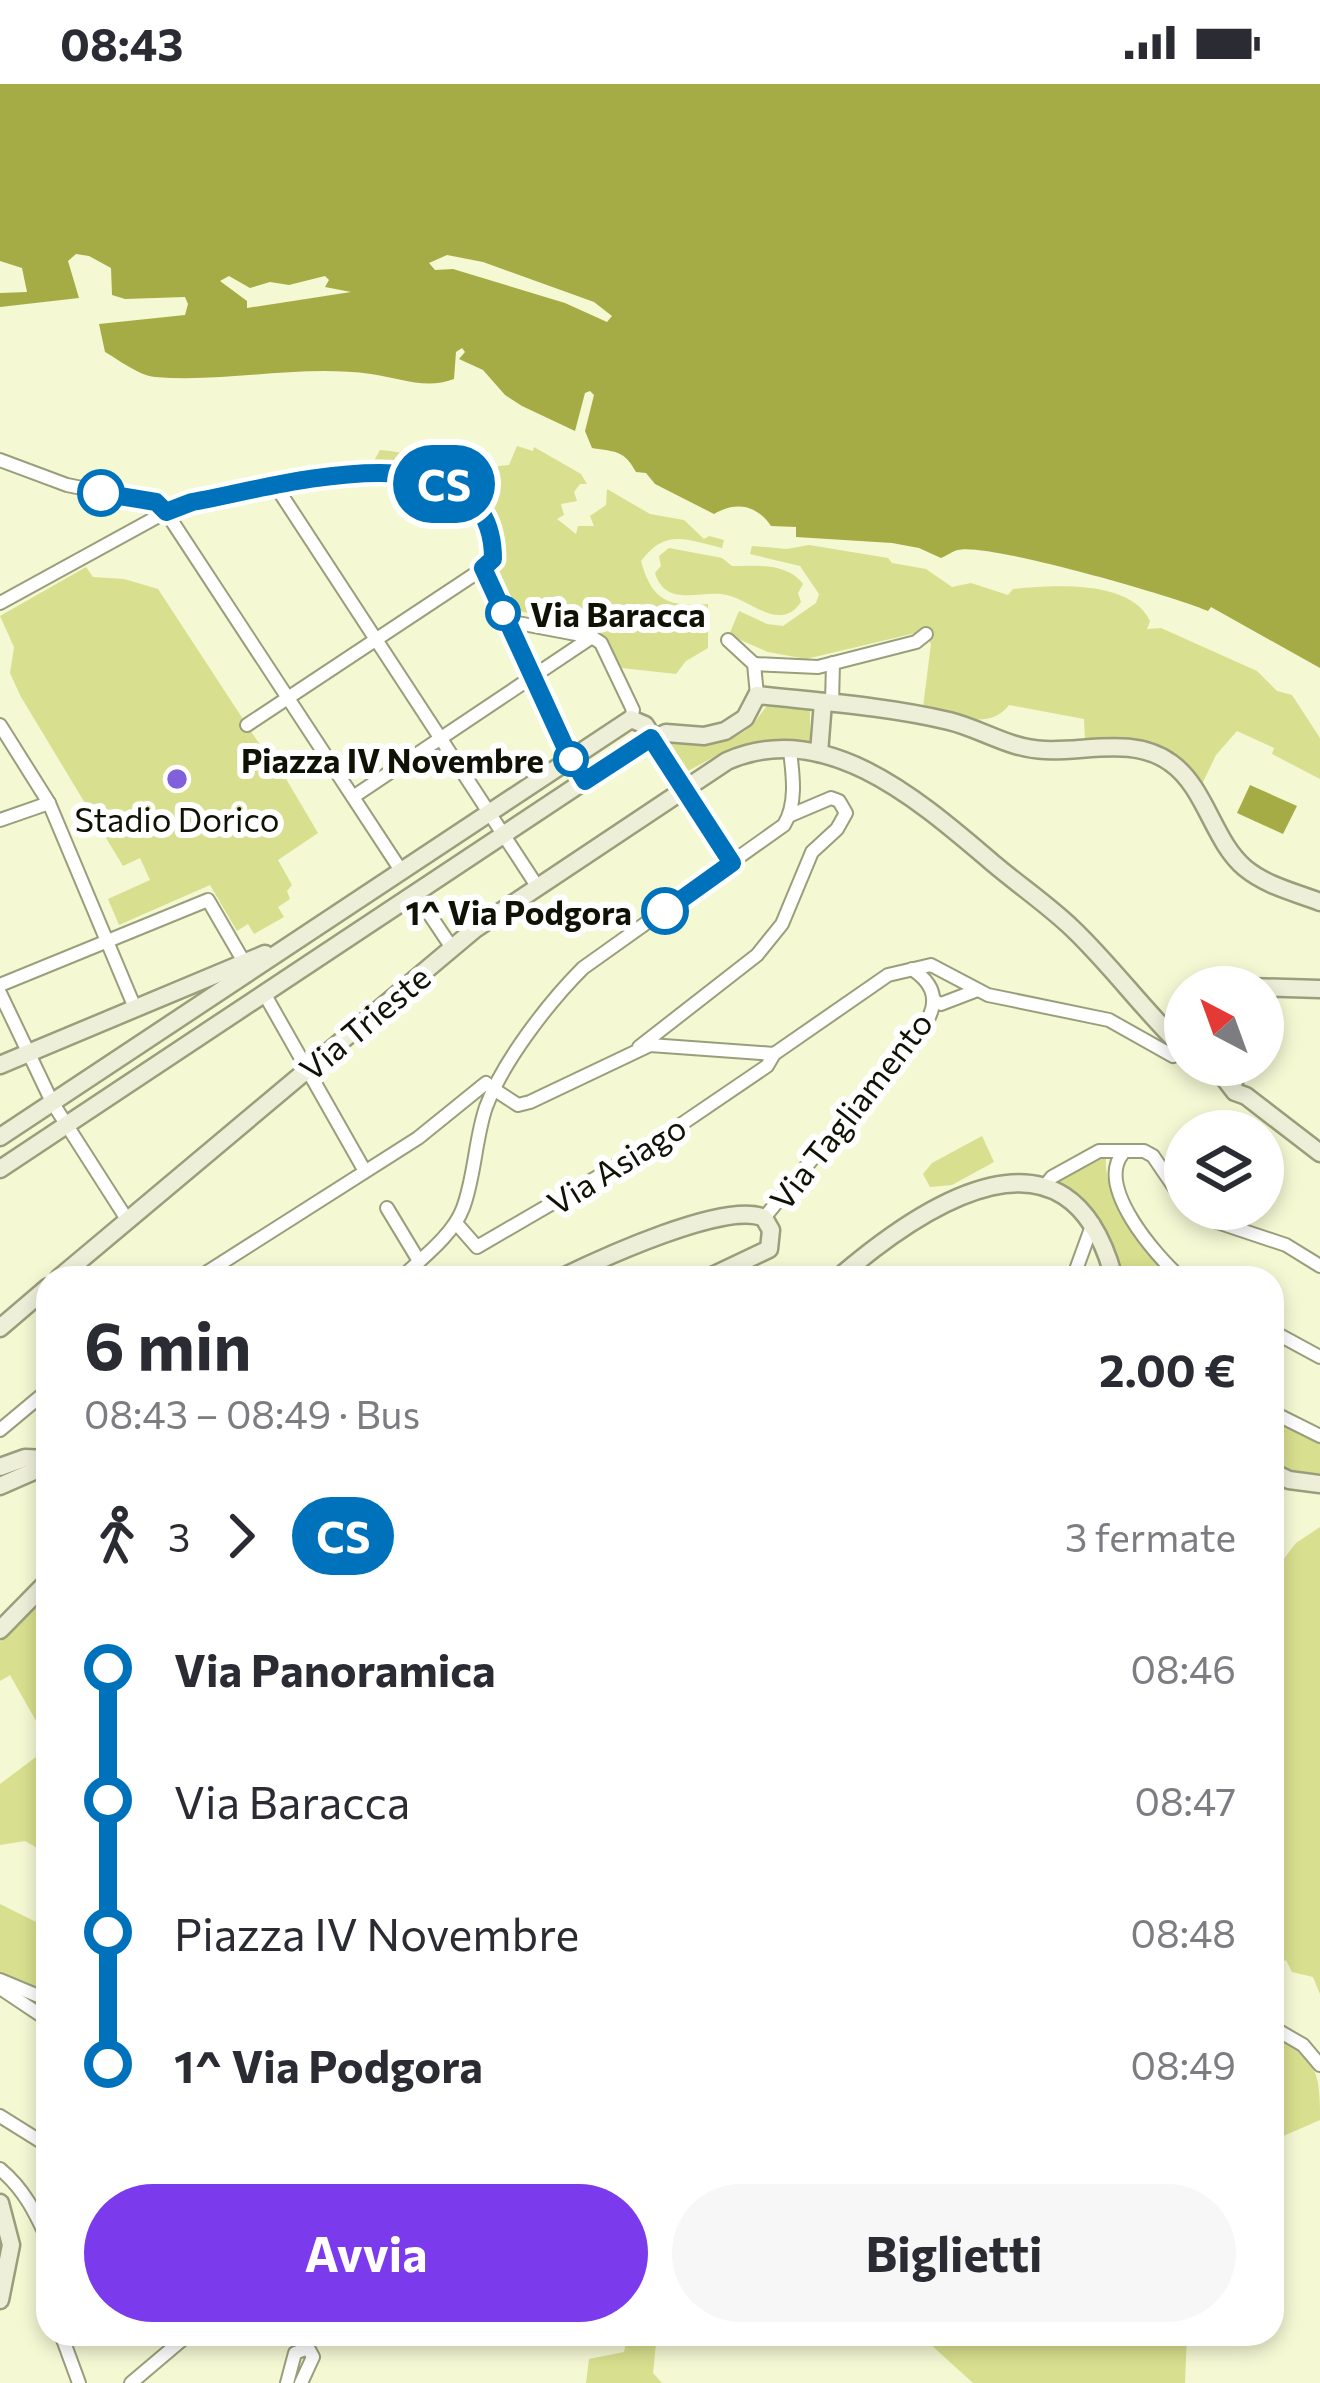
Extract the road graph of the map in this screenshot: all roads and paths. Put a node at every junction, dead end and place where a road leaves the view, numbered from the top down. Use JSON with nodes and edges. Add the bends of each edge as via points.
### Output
{"nodes":[{"id":1,"x":0,"y":460,"type":"edge"},
{"id":2,"x":277,"y":488,"type":"junction"},
{"id":3,"x":166,"y":512,"type":"junction"},
{"id":4,"x":483,"y":568,"type":"junction"},
{"id":5,"x":0,"y":604,"type":"edge"},
{"id":6,"x":507,"y":621,"type":"junction"},
{"id":7,"x":926,"y":634,"type":"dead end"},
{"id":8,"x":592,"y":638,"type":"junction"},
{"id":9,"x":376,"y":640,"type":"junction"},
{"id":10,"x":728,"y":640,"type":"dead end"},
{"id":11,"x":833,"y":663,"type":"junction"},
{"id":12,"x":754,"y":664,"type":"junction"},
{"id":13,"x":532,"y":677,"type":"junction"},
{"id":14,"x":757,"y":694,"type":"junction"},
{"id":15,"x":288,"y":698,"type":"junction"},
{"id":16,"x":828,"y":702,"type":"junction"},
{"id":17,"x":631,"y":719,"type":"junction"},
{"id":18,"x":0,"y":725,"type":"edge"},
{"id":19,"x":248,"y":725,"type":"dead end"},
{"id":20,"x":441,"y":738,"type":"junction"},
{"id":21,"x":651,"y":738,"type":"junction"},
{"id":22,"x":790,"y":751,"type":"junction"},
{"id":23,"x":819,"y":753,"type":"junction"},
{"id":24,"x":571,"y":759,"type":"junction"},
{"id":25,"x":585,"y":781,"type":"junction"},
{"id":26,"x":684,"y":788,"type":"junction"},
{"id":27,"x":353,"y":797,"type":"junction"},
{"id":28,"x":50,"y":803,"type":"junction"},
{"id":29,"x":490,"y":812,"type":"junction"},
{"id":30,"x":790,"y":815,"type":"junction"},
{"id":31,"x":0,"y":820,"type":"edge"},
{"id":32,"x":505,"y":835,"type":"junction"},
{"id":33,"x":732,"y":863,"type":"junction"},
{"id":34,"x":402,"y":872,"type":"junction"},
{"id":35,"x":537,"y":886,"type":"junction"},
{"id":36,"x":416,"y":894,"type":"junction"},
{"id":37,"x":1320,"y":902,"type":"edge"},
{"id":38,"x":764,"y":914,"type":"dead end"},
{"id":39,"x":782,"y":923,"type":"junction"},
{"id":40,"x":109,"y":940,"type":"junction"},
{"id":41,"x":452,"y":948,"type":"junction"},
{"id":42,"x":247,"y":967,"type":"junction"},
{"id":43,"x":910,"y":969,"type":"junction"},
{"id":44,"x":1284,"y":988,"type":"edge"},
{"id":45,"x":0,"y":989,"type":"edge"},
{"id":46,"x":1320,"y":989,"type":"edge"},
{"id":47,"x":975,"y":991,"type":"junction"},
{"id":48,"x":265,"y":994,"type":"junction"},
{"id":49,"x":935,"y":1001,"type":"junction"},
{"id":50,"x":135,"y":1008,"type":"junction"},
{"id":51,"x":1164,"y":1026,"type":"edge"},
{"id":52,"x":639,"y":1047,"type":"junction"},
{"id":53,"x":1164,"y":1051,"type":"edge"},
{"id":54,"x":28,"y":1052,"type":"junction"},
{"id":55,"x":774,"y":1054,"type":"junction"},
{"id":56,"x":0,"y":1064,"type":"edge"},
{"id":57,"x":307,"y":1069,"type":"junction"},
{"id":58,"x":1240,"y":1086,"type":"edge"},
{"id":59,"x":495,"y":1090,"type":"junction"},
{"id":60,"x":52,"y":1102,"type":"junction"},
{"id":61,"x":66,"y":1125,"type":"junction"},
{"id":62,"x":0,"y":1137,"type":"edge"},
{"id":63,"x":1311,"y":1139,"type":"edge"},
{"id":64,"x":1123,"y":1153,"type":"junction"},
{"id":65,"x":1320,"y":1153,"type":"edge"},
{"id":66,"x":362,"y":1166,"type":"dead end"},
{"id":67,"x":0,"y":1169,"type":"edge"},
{"id":68,"x":1164,"y":1172,"type":"edge"},
{"id":69,"x":1046,"y":1183,"type":"junction"},
{"id":70,"x":387,"y":1208,"type":"dead end"},
{"id":71,"x":764,"y":1218,"type":"junction"},
{"id":72,"x":128,"y":1221,"type":"junction"},
{"id":73,"x":1093,"y":1222,"type":"junction"},
{"id":74,"x":456,"y":1223,"type":"junction"},
{"id":75,"x":1241,"y":1230,"type":"edge"},
{"id":76,"x":419,"y":1261,"type":"junction"},
{"id":77,"x":74,"y":1266,"type":"edge"},
{"id":78,"x":217,"y":1266,"type":"edge"},
{"id":79,"x":414,"y":1266,"type":"edge"},
{"id":80,"x":586,"y":1266,"type":"edge"},
{"id":81,"x":733,"y":1266,"type":"edge"},
{"id":82,"x":853,"y":1266,"type":"edge"},
{"id":83,"x":1077,"y":1266,"type":"edge"},
{"id":84,"x":1110,"y":1266,"type":"edge"},
{"id":85,"x":1167,"y":1266,"type":"edge"},
{"id":86,"x":1320,"y":1266,"type":"edge"},
{"id":87,"x":36,"y":1298,"type":"edge"},
{"id":88,"x":0,"y":1328,"type":"edge"},
{"id":89,"x":1284,"y":1338,"type":"edge"},
{"id":90,"x":1320,"y":1357,"type":"edge"},
{"id":91,"x":36,"y":1400,"type":"edge"},
{"id":92,"x":1284,"y":1418,"type":"edge"},
{"id":93,"x":0,"y":1430,"type":"edge"},
{"id":94,"x":1320,"y":1436,"type":"edge"},
{"id":95,"x":36,"y":1464,"type":"edge"},
{"id":96,"x":36,"y":1465,"type":"edge"},
{"id":97,"x":0,"y":1467,"type":"edge"},
{"id":98,"x":1284,"y":1478,"type":"edge"},
{"id":99,"x":1320,"y":1484,"type":"edge"},
{"id":100,"x":0,"y":1486,"type":"edge"},
{"id":101,"x":36,"y":1593,"type":"edge"},
{"id":102,"x":0,"y":1630,"type":"edge"},
{"id":103,"x":0,"y":1984,"type":"edge"},
{"id":104,"x":36,"y":1996,"type":"edge"},
{"id":105,"x":36,"y":2011,"type":"edge"},
{"id":106,"x":1284,"y":2034,"type":"edge"},
{"id":107,"x":1320,"y":2065,"type":"edge"},
{"id":108,"x":0,"y":2116,"type":"edge"},
{"id":109,"x":36,"y":2138,"type":"edge"},
{"id":110,"x":0,"y":2169,"type":"edge"},
{"id":111,"x":0,"y":2203,"type":"edge"},
{"id":112,"x":36,"y":2216,"type":"edge"},
{"id":113,"x":2,"y":2292,"type":"edge"},
{"id":114,"x":65,"y":2346,"type":"edge"},
{"id":115,"x":174,"y":2346,"type":"edge"},
{"id":116,"x":79,"y":2383,"type":"edge"},
{"id":117,"x":131,"y":2383,"type":"edge"},
{"id":118,"x":287,"y":2383,"type":"edge"},
{"id":119,"x":302,"y":2383,"type":"edge"}],
"edges":[{"from":1,"to":3,"type":"street","via":[[156,502]]},
{"from":2,"to":3,"type":"street"},
{"from":2,"to":4,"type":"street","via":[[368,470],[453,488],[490,534],[493,559]]},
{"from":2,"to":9,"type":"street"},
{"from":3,"to":5,"type":"street"},
{"from":3,"to":15,"type":"street"},
{"from":4,"to":6,"type":"street"},
{"from":4,"to":9,"type":"street"},
{"from":6,"to":8,"type":"street"},
{"from":6,"to":13,"type":"street"},
{"from":7,"to":11,"type":"street"},
{"from":8,"to":13,"type":"street"},
{"from":8,"to":17,"type":"street","via":[[611,660]]},
{"from":9,"to":15,"type":"street"},
{"from":9,"to":20,"type":"street"},
{"from":10,"to":12,"type":"street"},
{"from":11,"to":12,"type":"street"},
{"from":11,"to":16,"type":"street"},
{"from":12,"to":14,"type":"street"},
{"from":13,"to":20,"type":"street"},
{"from":13,"to":24,"type":"street"},
{"from":14,"to":16,"type":"street"},
{"from":14,"to":21,"type":"street","via":[[745,718],[725,731]]},
{"from":15,"to":19,"type":"street"},
{"from":15,"to":27,"type":"street"},
{"from":16,"to":23,"type":"street"},
{"from":16,"to":37,"type":"street","via":[[954,722],[1023,748],[1118,747],[1171,763],[1241,866]]},
{"from":17,"to":21,"type":"street"},
{"from":17,"to":24,"type":"street"},
{"from":18,"to":28,"type":"street"},
{"from":20,"to":27,"type":"street"},
{"from":20,"to":29,"type":"street"},
{"from":21,"to":25,"type":"street"},
{"from":21,"to":26,"type":"street"},
{"from":22,"to":23,"type":"street","name":"Via Trieste"},
{"from":22,"to":26,"type":"street","name":"Via Trieste","via":[[743,754]]},
{"from":22,"to":30,"type":"street"},
{"from":23,"to":51,"type":"street","name":"Via Trieste","via":[[856,763],[944,821],[1072,928]]},
{"from":24,"to":25,"type":"street"},
{"from":24,"to":29,"type":"street"},
{"from":25,"to":32,"type":"street"},
{"from":26,"to":33,"type":"street"},
{"from":26,"to":35,"type":"street","name":"Via Trieste"},
{"from":27,"to":34,"type":"street"},
{"from":28,"to":31,"type":"street"},
{"from":28,"to":40,"type":"street"},
{"from":29,"to":32,"type":"street"},
{"from":29,"to":34,"type":"street"},
{"from":30,"to":33,"type":"street"},
{"from":30,"to":39,"type":"street","via":[[831,798],[846,813],[812,852]]},
{"from":32,"to":35,"type":"street"},
{"from":32,"to":36,"type":"street"},
{"from":33,"to":59,"type":"street","via":[[561,990]]},
{"from":34,"to":42,"type":"street"},
{"from":35,"to":41,"type":"street","name":"Via Trieste"},
{"from":36,"to":41,"type":"street"},
{"from":36,"to":48,"type":"street"},
{"from":38,"to":39,"type":"street"},
{"from":39,"to":52,"type":"street","via":[[757,956]]},
{"from":40,"to":42,"type":"street","via":[[208,900]]},
{"from":40,"to":45,"type":"street"},
{"from":40,"to":50,"type":"street"},
{"from":41,"to":57,"type":"street","name":"Via Trieste"},
{"from":42,"to":48,"type":"street"},
{"from":42,"to":50,"type":"street"},
{"from":42,"to":60,"type":"street"},
{"from":43,"to":47,"type":"street","name":"Via Tagliamento","via":[[931,965]]},
{"from":43,"to":49,"type":"street","name":"Via Tagliamento"},
{"from":43,"to":55,"type":"street","name":"Via Tagliamento","via":[[888,975]]},
{"from":44,"to":46,"type":"street"},
{"from":45,"to":54,"type":"street"},
{"from":47,"to":49,"type":"street","name":"Via Tagliamento"},
{"from":47,"to":53,"type":"street","via":[[1109,1020]]},
{"from":48,"to":57,"type":"street"},
{"from":48,"to":61,"type":"street"},
{"from":49,"to":71,"type":"street","name":"Via Tagliamento"},
{"from":50,"to":54,"type":"street"},
{"from":52,"to":55,"type":"street"},
{"from":52,"to":59,"type":"street","via":[[530,1102],[518,1105]]},
{"from":54,"to":56,"type":"street"},
{"from":54,"to":60,"type":"street"},
{"from":55,"to":74,"type":"street","name":"Via Asiago","via":[[678,1127],[477,1247]]},
{"from":57,"to":66,"type":"street"},
{"from":57,"to":72,"type":"street","name":"Via Trieste"},
{"from":58,"to":63,"type":"street"},
{"from":59,"to":74,"type":"street"},
{"from":59,"to":78,"type":"street","via":[[486,1083],[418,1138]]},
{"from":60,"to":61,"type":"street"},
{"from":60,"to":62,"type":"street"},
{"from":61,"to":67,"type":"street"},
{"from":61,"to":72,"type":"street"},
{"from":63,"to":65,"type":"street"},
{"from":64,"to":68,"type":"street","via":[[1144,1151]]},
{"from":64,"to":69,"type":"street","via":[[1100,1151]]},
{"from":64,"to":85,"type":"street","via":[[1113,1179],[1138,1231]]},
{"from":69,"to":73,"type":"street"},
{"from":69,"to":82,"type":"street","via":[[972,1190]]},
{"from":70,"to":76,"type":"street"},
{"from":71,"to":80,"type":"street","via":[[741,1212]]},
{"from":71,"to":81,"type":"street","via":[[769,1249]]},
{"from":72,"to":77,"type":"street","name":"Via Trieste"},
{"from":73,"to":83,"type":"street"},
{"from":73,"to":84,"type":"street"},
{"from":74,"to":76,"type":"street"},
{"from":75,"to":86,"type":"street"},
{"from":76,"to":79,"type":"street"},
{"from":87,"to":88,"type":"street"},
{"from":89,"to":90,"type":"street"},
{"from":91,"to":93,"type":"street"},
{"from":92,"to":94,"type":"street"},
{"from":95,"to":97,"type":"street"},
{"from":96,"to":100,"type":"street"},
{"from":98,"to":99,"type":"street"},
{"from":101,"to":102,"type":"street"},
{"from":103,"to":104,"type":"street"},
{"from":103,"to":105,"type":"street"},
{"from":106,"to":107,"type":"street"},
{"from":108,"to":109,"type":"street"},
{"from":110,"to":112,"type":"street"},
{"from":111,"to":113,"type":"street","via":[[11,2245]]},
{"from":114,"to":116,"type":"street"},
{"from":115,"to":117,"type":"street"},
{"from":118,"to":119,"type":"street","via":[[295,2353],[308,2348],[313,2356]]}]}
